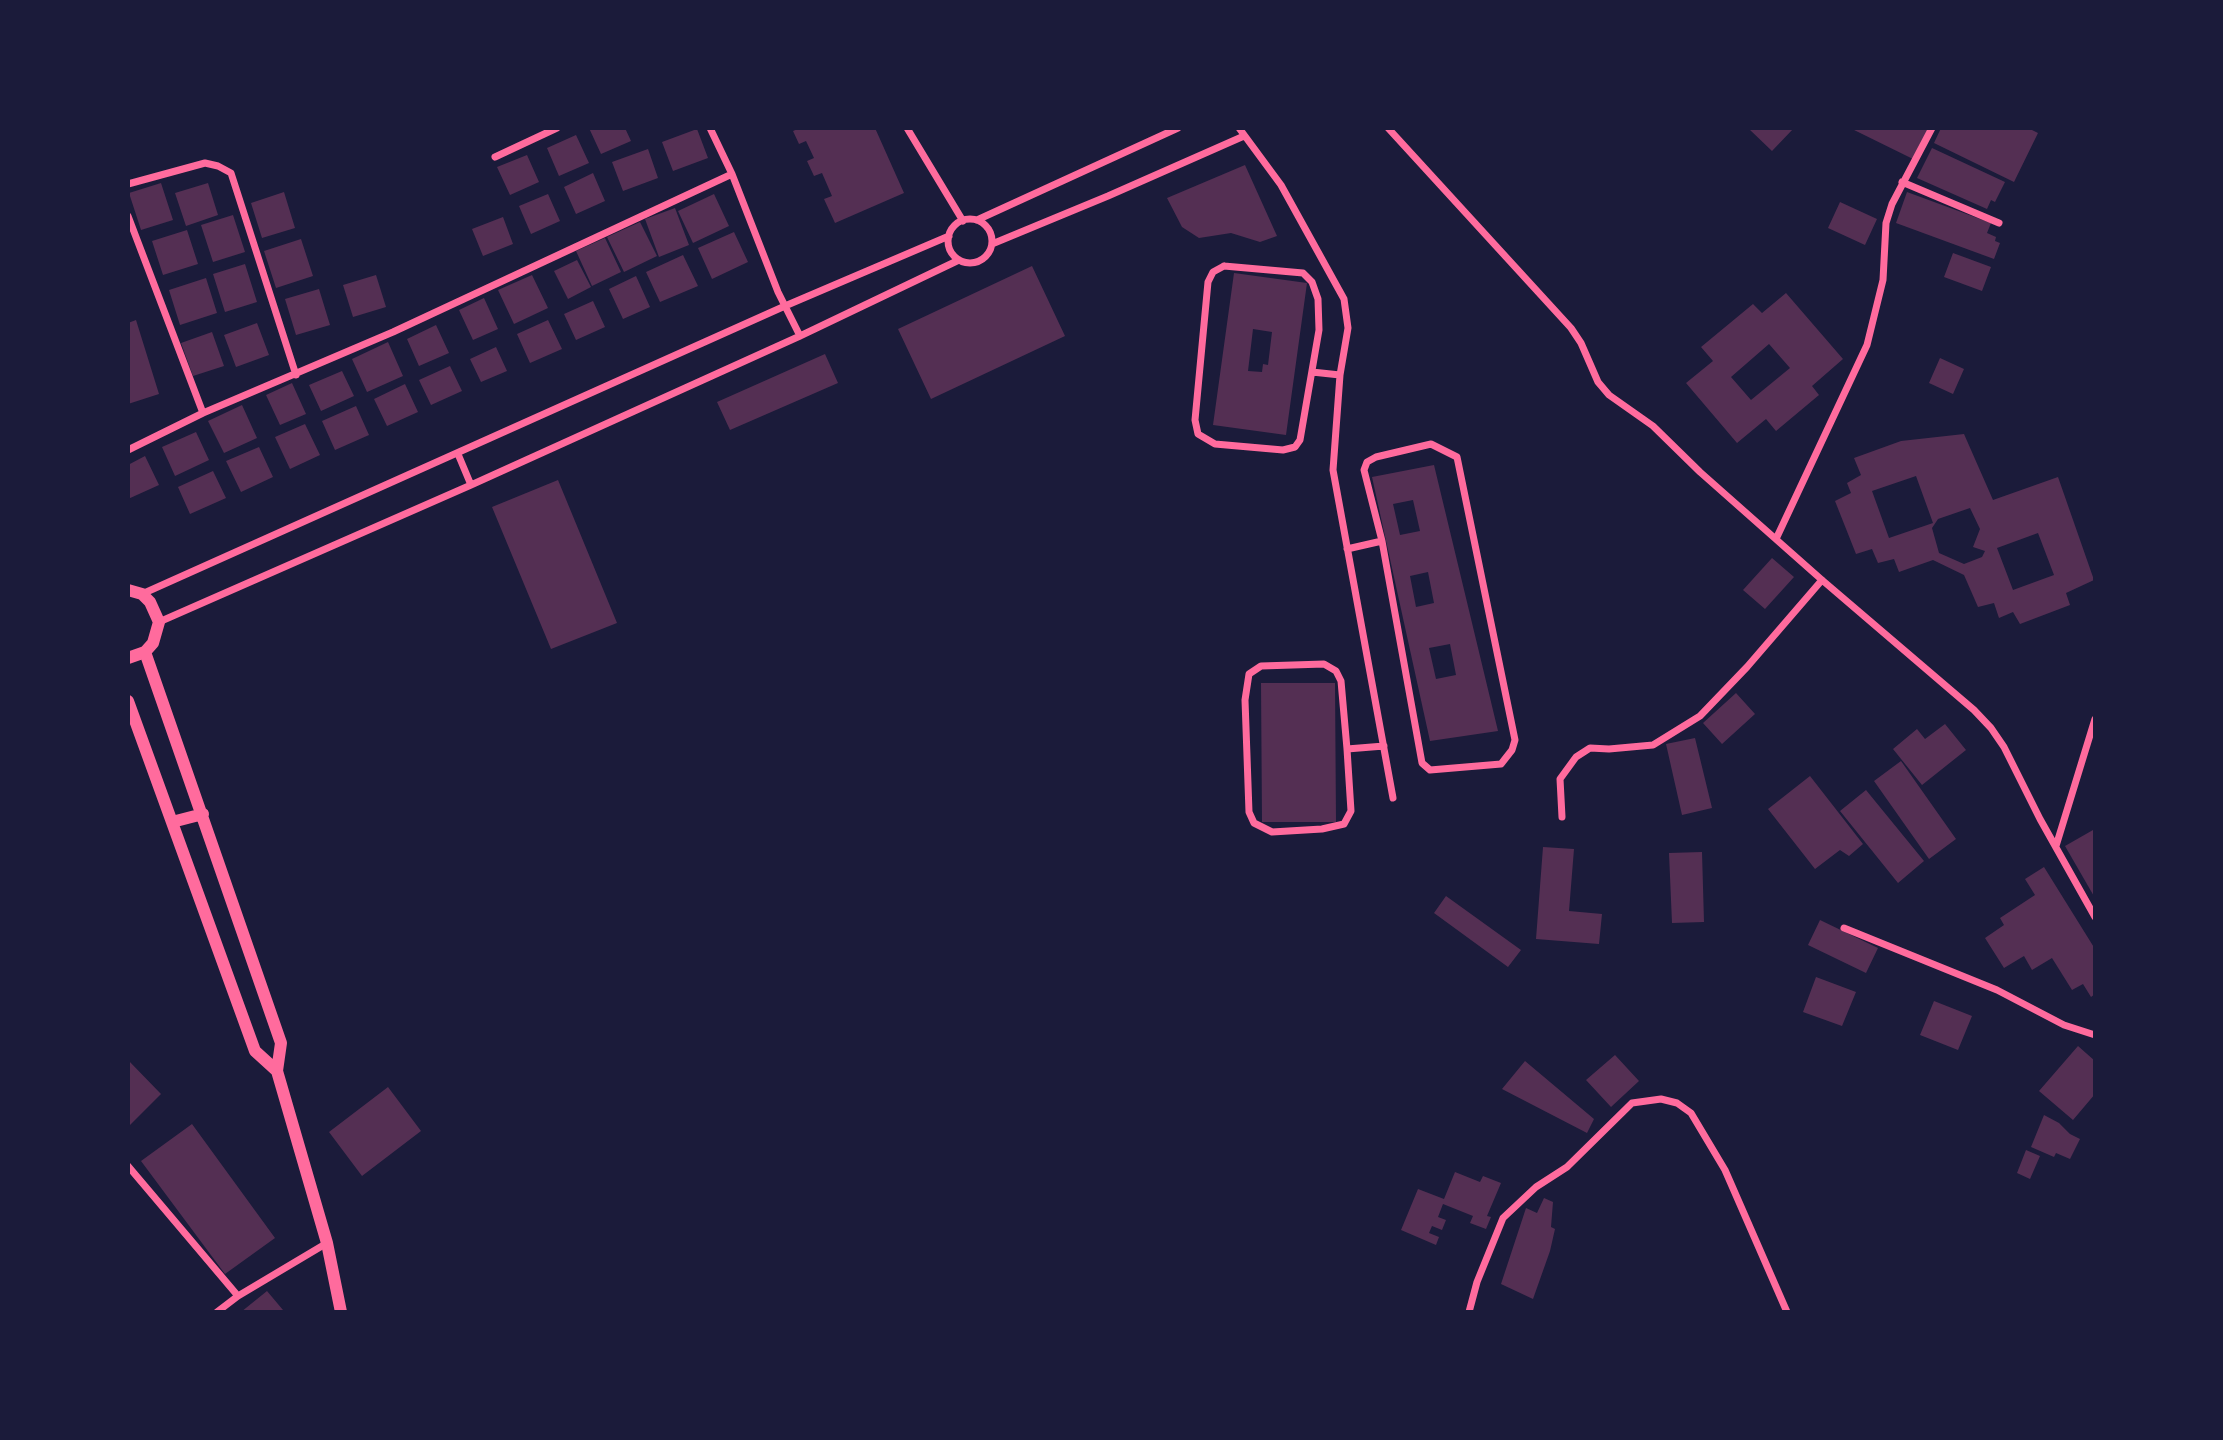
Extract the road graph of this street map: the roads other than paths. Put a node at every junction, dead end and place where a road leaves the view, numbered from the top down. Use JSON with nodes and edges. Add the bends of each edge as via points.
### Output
{"nodes":[{"id":1,"x":557,"y":128,"type":"edge"},
{"id":2,"x":710,"y":128,"type":"edge"},
{"id":3,"x":906,"y":128,"type":"edge"},
{"id":4,"x":1178,"y":128,"type":"edge"},
{"id":5,"x":1239,"y":128,"type":"edge"},
{"id":6,"x":1388,"y":128,"type":"edge"},
{"id":7,"x":1932,"y":128,"type":"edge"},
{"id":8,"x":1244,"y":136,"type":"junction"},
{"id":9,"x":495,"y":157,"type":"dead end"},
{"id":10,"x":732,"y":174,"type":"junction"},
{"id":11,"x":1902,"y":182,"type":"junction"},
{"id":12,"x":128,"y":184,"type":"edge"},
{"id":13,"x":128,"y":216,"type":"edge"},
{"id":14,"x":977,"y":220,"type":"junction"},
{"id":15,"x":962,"y":221,"type":"junction"},
{"id":16,"x":1999,"y":223,"type":"dead end"},
{"id":17,"x":949,"y":236,"type":"junction"},
{"id":18,"x":992,"y":244,"type":"junction"},
{"id":19,"x":959,"y":260,"type":"junction"},
{"id":20,"x":785,"y":306,"type":"junction"},
{"id":21,"x":800,"y":336,"type":"junction"},
{"id":22,"x":1312,"y":372,"type":"junction"},
{"id":23,"x":296,"y":375,"type":"junction"},
{"id":24,"x":1340,"y":375,"type":"junction"},
{"id":25,"x":204,"y":413,"type":"junction"},
{"id":26,"x":128,"y":450,"type":"edge"},
{"id":27,"x":458,"y":454,"type":"junction"},
{"id":28,"x":471,"y":485,"type":"junction"},
{"id":29,"x":1776,"y":539,"type":"junction"},
{"id":30,"x":1381,"y":541,"type":"junction"},
{"id":31,"x":1347,"y":549,"type":"junction"},
{"id":32,"x":1822,"y":580,"type":"junction"},
{"id":33,"x":128,"y":590,"type":"edge"},
{"id":34,"x":142,"y":594,"type":"junction"},
{"id":35,"x":159,"y":622,"type":"junction"},
{"id":36,"x":145,"y":652,"type":"junction"},
{"id":37,"x":128,"y":658,"type":"edge"},
{"id":38,"x":128,"y":701,"type":"edge"},
{"id":39,"x":2095,"y":719,"type":"edge"},
{"id":40,"x":1384,"y":746,"type":"junction"},
{"id":41,"x":1347,"y":749,"type":"junction"},
{"id":42,"x":1393,"y":798,"type":"dead end"},
{"id":43,"x":203,"y":814,"type":"junction"},
{"id":44,"x":1562,"y":817,"type":"dead end"},
{"id":45,"x":172,"y":822,"type":"junction"},
{"id":46,"x":2056,"y":846,"type":"junction"},
{"id":47,"x":2095,"y":917,"type":"edge"},
{"id":48,"x":1844,"y":928,"type":"dead end"},
{"id":49,"x":2095,"y":1035,"type":"edge"},
{"id":50,"x":277,"y":1071,"type":"junction"},
{"id":51,"x":128,"y":1166,"type":"edge"},
{"id":52,"x":327,"y":1243,"type":"junction"},
{"id":53,"x":238,"y":1296,"type":"junction"},
{"id":54,"x":217,"y":1312,"type":"edge"},
{"id":55,"x":341,"y":1312,"type":"edge"},
{"id":56,"x":1469,"y":1312,"type":"edge"},
{"id":57,"x":1787,"y":1312,"type":"edge"}],
"edges":[{"from":1,"to":9,"type":"street"},
{"from":2,"to":10,"type":"street"},
{"from":3,"to":15,"type":"street"},
{"from":4,"to":14,"type":"street"},
{"from":5,"to":8,"type":"street"},
{"from":6,"to":29,"type":"street","via":[[1572,328],[1598,382],[1609,394],[1653,426]]},
{"from":7,"to":11,"type":"street"},
{"from":8,"to":18,"type":"street"},
{"from":8,"to":24,"type":"street","via":[[1281,185],[1344,299],[1348,328]]},
{"from":10,"to":20,"type":"street"},
{"from":10,"to":23,"type":"street"},
{"from":11,"to":16,"type":"street"},
{"from":11,"to":29,"type":"street","via":[[1886,223],[1883,280],[1867,345]]},
{"from":12,"to":23,"type":"street","via":[[205,163],[230,173]]},
{"from":13,"to":25,"type":"street"},
{"from":14,"to":15,"type":"street"},
{"from":14,"to":18,"type":"street","via":[[989,230]]},
{"from":15,"to":17,"type":"street"},
{"from":17,"to":19,"type":"street","via":[[950,250]]},
{"from":17,"to":20,"type":"street"},
{"from":18,"to":19,"type":"street","via":[[979,261]]},
{"from":19,"to":21,"type":"street"},
{"from":20,"to":21,"type":"street"},
{"from":20,"to":27,"type":"street"},
{"from":21,"to":28,"type":"street"},
{"from":22,"to":22,"type":"street","via":[[1295,447],[1215,444],[1198,434],[1195,420],[1208,282],[1213,272],[1224,266],[1269,269],[1303,273],[1312,282],[1319,330]]},
{"from":22,"to":24,"type":"street"},
{"from":23,"to":25,"type":"street"},
{"from":24,"to":31,"type":"street","via":[[1333,471]]},
{"from":25,"to":26,"type":"street"},
{"from":27,"to":28,"type":"street"},
{"from":27,"to":34,"type":"street"},
{"from":28,"to":35,"type":"street"},
{"from":29,"to":32,"type":"street"},
{"from":30,"to":30,"type":"street","via":[[1364,470],[1367,462],[1432,444],[1457,457],[1515,740],[1501,764],[1430,770],[1422,763]]},
{"from":30,"to":31,"type":"street"},
{"from":31,"to":40,"type":"street"},
{"from":32,"to":44,"type":"street","via":[[1700,716],[1653,745],[1590,748],[1576,757],[1560,779]]},
{"from":32,"to":46,"type":"street","via":[[1991,728]]},
{"from":33,"to":34,"type":"street"},
{"from":34,"to":35,"type":"street"},
{"from":35,"to":36,"type":"street"},
{"from":36,"to":37,"type":"street"},
{"from":36,"to":43,"type":"street"},
{"from":38,"to":45,"type":"street"},
{"from":39,"to":46,"type":"street"},
{"from":40,"to":41,"type":"street"},
{"from":40,"to":42,"type":"street"},
{"from":41,"to":41,"type":"street","via":[[1351,811],[1344,824],[1272,832],[1254,823],[1249,813],[1248,674],[1261,666],[1324,664],[1336,671],[1341,681]]},
{"from":43,"to":45,"type":"street"},
{"from":43,"to":50,"type":"street","via":[[281,1043]]},
{"from":45,"to":50,"type":"street","via":[[255,1051]]},
{"from":46,"to":47,"type":"street"},
{"from":48,"to":49,"type":"street"},
{"from":50,"to":52,"type":"street"},
{"from":51,"to":53,"type":"street"},
{"from":52,"to":53,"type":"street"},
{"from":52,"to":55,"type":"street"},
{"from":53,"to":54,"type":"street"},
{"from":56,"to":57,"type":"street","via":[[1503,1218],[1536,1186],[1567,1167],[1632,1103],[1661,1099],[1691,1113],[1725,1170]]}]}
